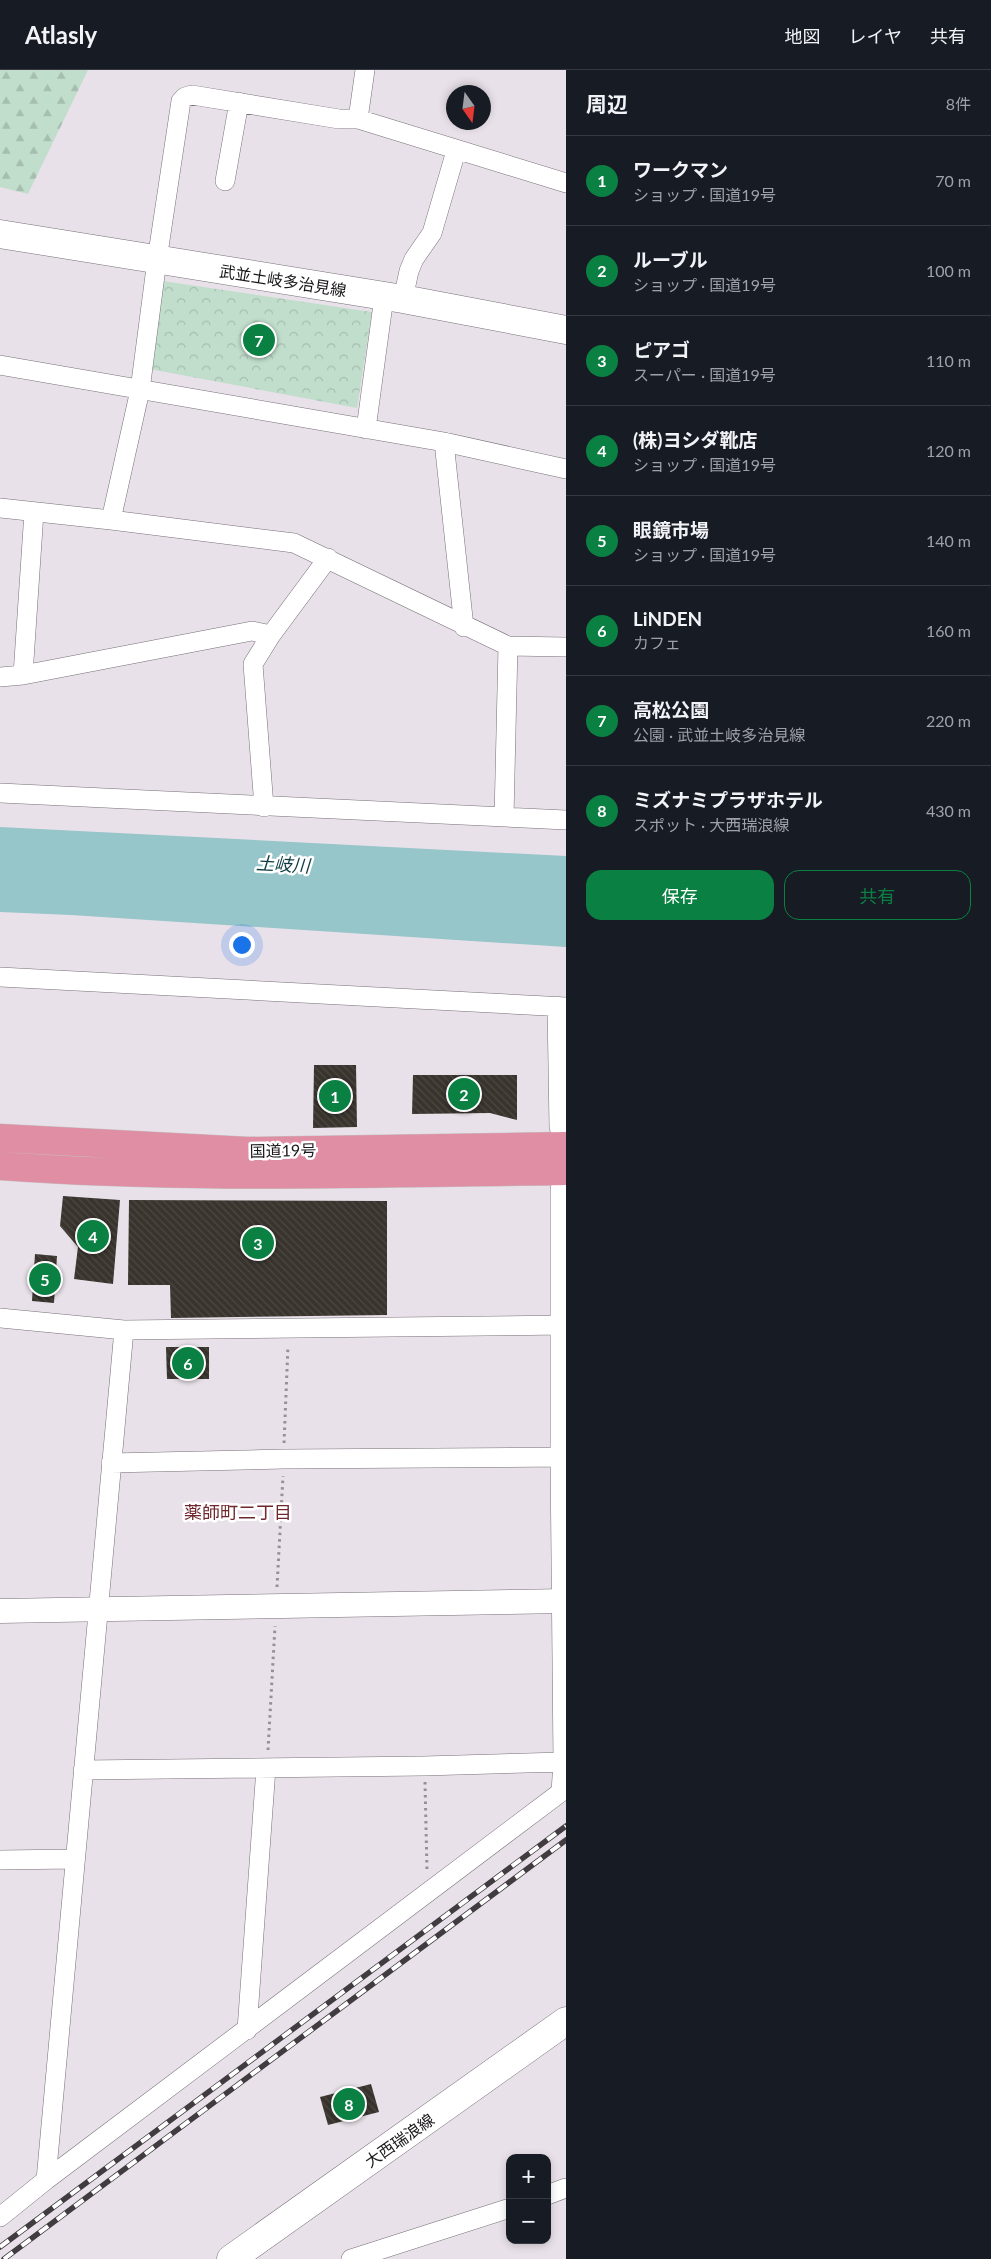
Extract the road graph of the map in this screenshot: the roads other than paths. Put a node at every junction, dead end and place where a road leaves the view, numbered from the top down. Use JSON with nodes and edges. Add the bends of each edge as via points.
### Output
{"nodes":[{"id":1,"x":365,"y":70,"type":"edge"},
{"id":2,"x":239,"y":102,"type":"junction"},
{"id":3,"x":358,"y":119,"type":"junction"},
{"id":4,"x":456,"y":151,"type":"junction"},
{"id":5,"x":225,"y":181,"type":"dead end"},
{"id":6,"x":566,"y":183,"type":"edge"},
{"id":7,"x":0,"y":234,"type":"edge"},
{"id":8,"x":157,"y":260,"type":"junction"},
{"id":9,"x":393,"y":298,"type":"junction"},
{"id":10,"x":566,"y":330,"type":"edge"},
{"id":11,"x":0,"y":364,"type":"edge"},
{"id":12,"x":140,"y":390,"type":"junction"},
{"id":13,"x":366,"y":429,"type":"junction"},
{"id":14,"x":444,"y":442,"type":"junction"},
{"id":15,"x":566,"y":469,"type":"edge"},
{"id":16,"x":0,"y":508,"type":"edge"},
{"id":17,"x":34,"y":512,"type":"junction"},
{"id":18,"x":111,"y":520,"type":"junction"},
{"id":19,"x":328,"y":558,"type":"junction"},
{"id":20,"x":464,"y":626,"type":"junction"},
{"id":21,"x":272,"y":635,"type":"junction"},
{"id":22,"x":508,"y":646,"type":"junction"},
{"id":23,"x":566,"y":647,"type":"edge"},
{"id":24,"x":23,"y":675,"type":"junction"},
{"id":25,"x":0,"y":677,"type":"edge"},
{"id":26,"x":0,"y":792,"type":"edge"},
{"id":27,"x":264,"y":807,"type":"junction"},
{"id":28,"x":504,"y":817,"type":"junction"},
{"id":29,"x":566,"y":820,"type":"edge"},
{"id":30,"x":0,"y":977,"type":"edge"},
{"id":31,"x":561,"y":1006,"type":"edge"},
{"id":32,"x":563,"y":1137,"type":"edge"},
{"id":33,"x":0,"y":1138,"type":"edge"},
{"id":34,"x":0,"y":1166,"type":"edge"},
{"id":35,"x":563,"y":1180,"type":"edge"},
{"id":36,"x":0,"y":1318,"type":"edge"},
{"id":37,"x":564,"y":1325,"type":"edge"},
{"id":38,"x":124,"y":1330,"type":"junction"},
{"id":39,"x":563,"y":1457,"type":"edge"},
{"id":40,"x":111,"y":1462,"type":"junction"},
{"id":41,"x":564,"y":1601,"type":"edge"},
{"id":42,"x":0,"y":1611,"type":"edge"},
{"id":43,"x":97,"y":1611,"type":"junction"},
{"id":44,"x":563,"y":1762,"type":"junction"},
{"id":45,"x":266,"y":1768,"type":"junction"},
{"id":46,"x":83,"y":1770,"type":"junction"},
{"id":47,"x":74,"y":1858,"type":"junction"},
{"id":48,"x":0,"y":1860,"type":"edge"},
{"id":49,"x":566,"y":2021,"type":"edge"},
{"id":50,"x":247,"y":2030,"type":"junction"},
{"id":51,"x":46,"y":2180,"type":"junction"},
{"id":52,"x":566,"y":2188,"type":"edge"},
{"id":53,"x":551,"y":2194,"type":"edge"},
{"id":54,"x":506,"y":2209,"type":"edge"},
{"id":55,"x":0,"y":2217,"type":"edge"},
{"id":56,"x":231,"y":2259,"type":"edge"},
{"id":57,"x":351,"y":2259,"type":"edge"}],
"edges":[{"from":1,"to":3,"type":"street"},
{"from":2,"to":3,"type":"street","via":[[339,119]]},
{"from":2,"to":5,"type":"street"},
{"from":2,"to":8,"type":"street","via":[[184,96]]},
{"from":3,"to":4,"type":"street"},
{"from":4,"to":6,"type":"street"},
{"from":4,"to":9,"type":"street","via":[[432,234]]},
{"from":7,"to":8,"type":"main road","name":"武並土岐多治見線"},
{"from":8,"to":9,"type":"main road","name":"武並土岐多治見線"},
{"from":8,"to":12,"type":"street"},
{"from":9,"to":10,"type":"main road","name":"武並土岐多治見線"},
{"from":9,"to":13,"type":"street"},
{"from":11,"to":12,"type":"street"},
{"from":12,"to":13,"type":"street"},
{"from":12,"to":18,"type":"street"},
{"from":13,"to":14,"type":"street"},
{"from":14,"to":15,"type":"street"},
{"from":14,"to":20,"type":"street"},
{"from":16,"to":17,"type":"street"},
{"from":17,"to":18,"type":"street"},
{"from":17,"to":24,"type":"street"},
{"from":18,"to":19,"type":"street","via":[[294,544]]},
{"from":19,"to":20,"type":"street"},
{"from":19,"to":21,"type":"street"},
{"from":20,"to":22,"type":"street"},
{"from":21,"to":24,"type":"street","via":[[252,631]]},
{"from":21,"to":27,"type":"street","via":[[254,664]]},
{"from":22,"to":23,"type":"street"},
{"from":22,"to":28,"type":"street"},
{"from":24,"to":25,"type":"street"},
{"from":26,"to":27,"type":"street"},
{"from":27,"to":28,"type":"street"},
{"from":28,"to":29,"type":"street"},
{"from":30,"to":31,"type":"street"},
{"from":31,"to":32,"type":"street"},
{"from":32,"to":33,"type":"highway","name":"国道19号","via":[[248,1151]]},
{"from":34,"to":35,"type":"highway","name":"国道19号","via":[[71,1172]]},
{"from":35,"to":37,"type":"street"},
{"from":36,"to":38,"type":"street"},
{"from":37,"to":38,"type":"street"},
{"from":37,"to":39,"type":"street"},
{"from":38,"to":40,"type":"street"},
{"from":39,"to":40,"type":"street"},
{"from":39,"to":41,"type":"street"},
{"from":40,"to":43,"type":"street"},
{"from":41,"to":43,"type":"street"},
{"from":41,"to":44,"type":"street"},
{"from":42,"to":43,"type":"street"},
{"from":43,"to":46,"type":"street"},
{"from":44,"to":45,"type":"street"},
{"from":44,"to":50,"type":"street","via":[[561,1792]]},
{"from":45,"to":46,"type":"street"},
{"from":45,"to":50,"type":"street"},
{"from":46,"to":47,"type":"street"},
{"from":47,"to":48,"type":"street"},
{"from":47,"to":51,"type":"street"},
{"from":49,"to":56,"type":"main road","name":"大西瑞浪線"},
{"from":50,"to":51,"type":"street"},
{"from":51,"to":55,"type":"street"},
{"from":52,"to":53,"type":"street"},
{"from":54,"to":57,"type":"street"}]}
